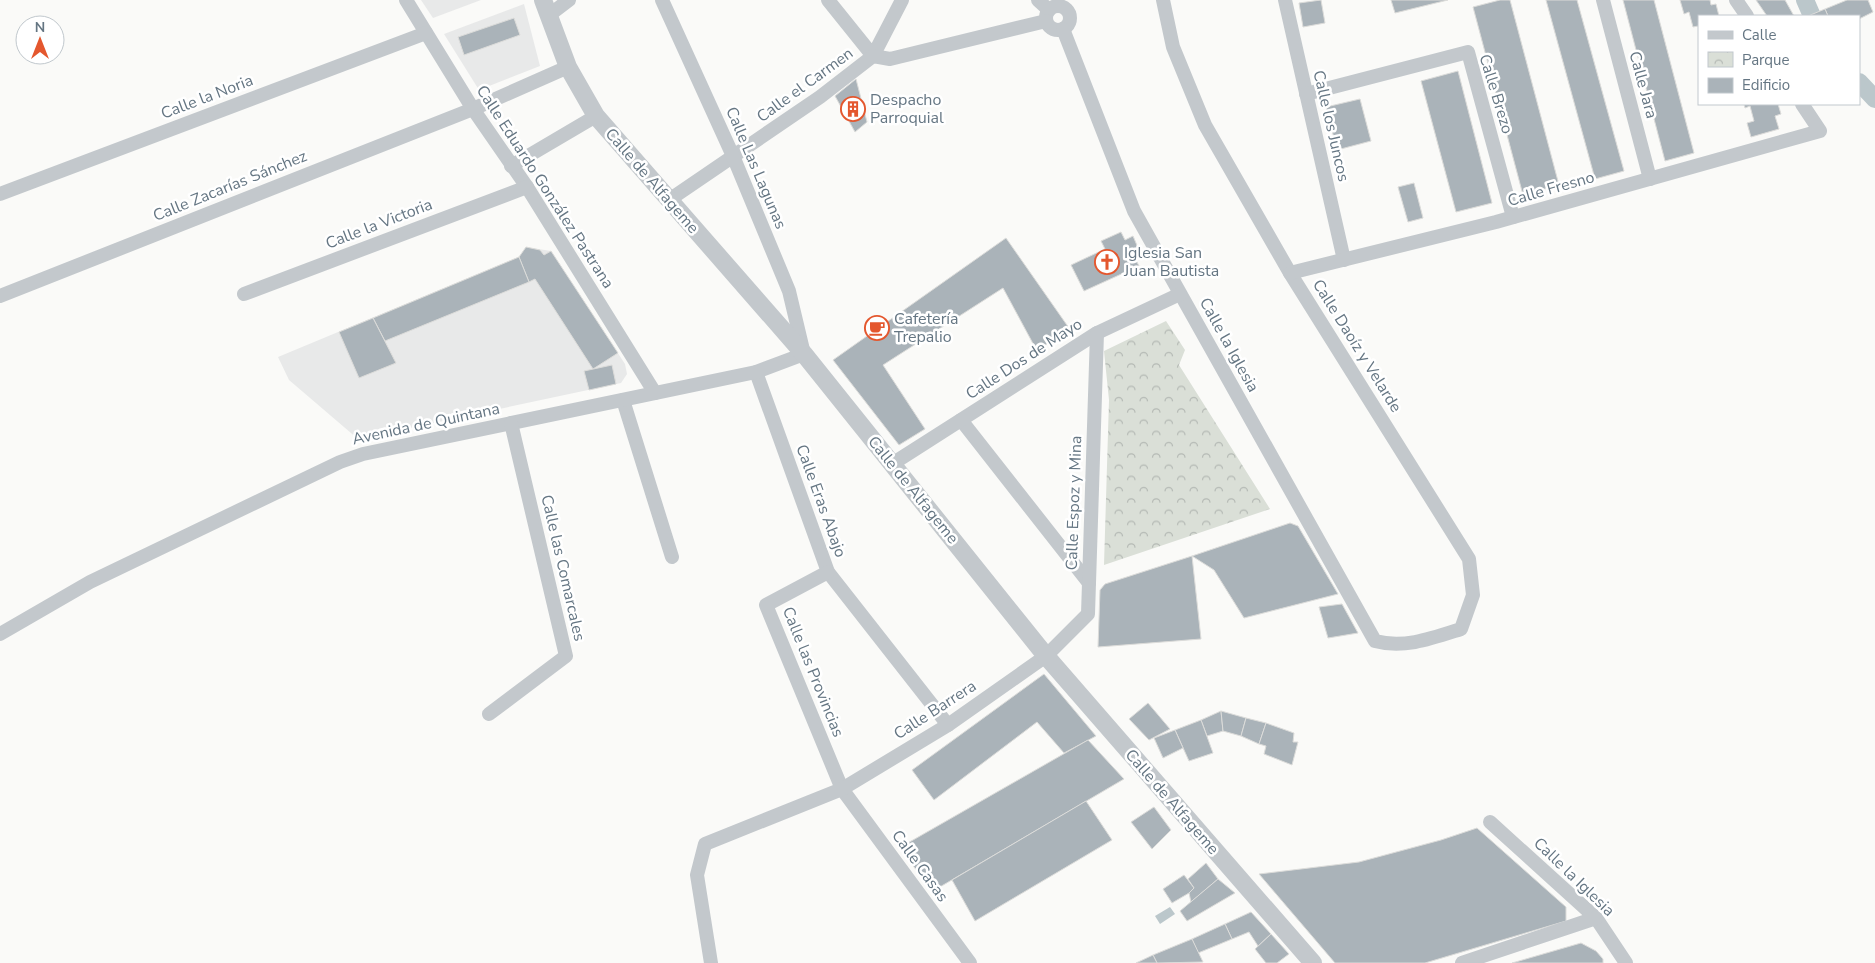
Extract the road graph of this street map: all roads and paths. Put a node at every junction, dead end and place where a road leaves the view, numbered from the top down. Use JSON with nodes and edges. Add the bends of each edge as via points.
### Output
{"nodes":[{"id":1,"x":406,"y":0,"type":"edge"},
{"id":2,"x":570,"y":0,"type":"edge"},
{"id":3,"x":662,"y":0,"type":"edge"},
{"id":4,"x":828,"y":0,"type":"edge"},
{"id":5,"x":902,"y":0,"type":"edge"},
{"id":6,"x":1038,"y":0,"type":"edge"},
{"id":7,"x":1163,"y":0,"type":"edge"},
{"id":8,"x":1285,"y":0,"type":"edge"},
{"id":9,"x":1603,"y":0,"type":"edge"},
{"id":10,"x":1736,"y":0,"type":"edge"},
{"id":11,"x":1065,"y":4,"type":"edge"},
{"id":12,"x":546,"y":8,"type":"edge"},
{"id":13,"x":1048,"y":15,"type":"junction"},
{"id":14,"x":1746,"y":15,"type":"edge"},
{"id":15,"x":1063,"y":29,"type":"junction"},
{"id":16,"x":426,"y":33,"type":"junction"},
{"id":17,"x":874,"y":56,"type":"junction"},
{"id":18,"x":568,"y":67,"type":"junction"},
{"id":19,"x":1306,"y":94,"type":"junction"},
{"id":20,"x":1803,"y":105,"type":"edge"},
{"id":21,"x":473,"y":109,"type":"junction"},
{"id":22,"x":596,"y":116,"type":"junction"},
{"id":23,"x":733,"y":156,"type":"junction"},
{"id":24,"x":511,"y":166,"type":"junction"},
{"id":25,"x":1650,"y":179,"type":"junction"},
{"id":26,"x":527,"y":186,"type":"junction"},
{"id":27,"x":0,"y":194,"type":"edge"},
{"id":28,"x":669,"y":200,"type":"junction"},
{"id":29,"x":1513,"y":217,"type":"junction"},
{"id":30,"x":1344,"y":260,"type":"junction"},
{"id":31,"x":1290,"y":273,"type":"junction"},
{"id":32,"x":244,"y":294,"type":"dead end"},
{"id":33,"x":1180,"y":294,"type":"junction"},
{"id":34,"x":0,"y":296,"type":"edge"},
{"id":35,"x":1097,"y":333,"type":"junction"},
{"id":36,"x":804,"y":354,"type":"junction"},
{"id":37,"x":756,"y":372,"type":"junction"},
{"id":38,"x":654,"y":393,"type":"junction"},
{"id":39,"x":623,"y":400,"type":"junction"},
{"id":40,"x":961,"y":420,"type":"junction"},
{"id":41,"x":511,"y":423,"type":"junction"},
{"id":42,"x":892,"y":464,"type":"junction"},
{"id":43,"x":672,"y":557,"type":"dead end"},
{"id":44,"x":828,"y":572,"type":"junction"},
{"id":45,"x":1089,"y":583,"type":"junction"},
{"id":46,"x":0,"y":634,"type":"edge"},
{"id":47,"x":1375,"y":641,"type":"joint"},
{"id":48,"x":1046,"y":656,"type":"junction"},
{"id":49,"x":489,"y":714,"type":"dead end"},
{"id":50,"x":948,"y":725,"type":"junction"},
{"id":51,"x":842,"y":789,"type":"junction"},
{"id":52,"x":1490,"y":822,"type":"dead end"},
{"id":53,"x":1596,"y":918,"type":"junction"},
{"id":54,"x":711,"y":963,"type":"edge"},
{"id":55,"x":970,"y":963,"type":"edge"},
{"id":56,"x":1313,"y":963,"type":"edge"},
{"id":57,"x":1462,"y":963,"type":"edge"},
{"id":58,"x":1626,"y":963,"type":"edge"}],
"edges":[{"from":1,"to":16,"type":"street","name":"Calle Eduardo González Pastrana"},
{"from":2,"to":12,"type":"street"},
{"from":3,"to":23,"type":"street","name":"Calle Las Lagunas"},
{"from":4,"to":17,"type":"street"},
{"from":5,"to":17,"type":"street"},
{"from":6,"to":13,"type":"street"},
{"from":7,"to":31,"type":"street","name":"Calle Daoíz y Velarde","via":[[1173,47],[1205,126]]},
{"from":8,"to":19,"type":"street","name":"Calle los Juncos"},
{"from":9,"to":25,"type":"street","name":"Calle Jara"},
{"from":10,"to":14,"type":"street"},
{"from":11,"to":13,"type":"street","via":[[1056,6]]},
{"from":11,"to":15,"type":"street","via":[[1070,16],[1069,24]]},
{"from":12,"to":18,"type":"street","name":"Calle de Alfageme"},
{"from":13,"to":15,"type":"street","via":[[1055,30]]},
{"from":13,"to":17,"type":"street","name":"Calle el Carmen","via":[[890,59]]},
{"from":15,"to":33,"type":"street","name":"Calle la Iglesia","via":[[1134,212]]},
{"from":16,"to":21,"type":"street","name":"Calle Eduardo González Pastrana"},
{"from":16,"to":27,"type":"street","name":"Calle la Noria"},
{"from":17,"to":23,"type":"street","name":"Calle el Carmen"},
{"from":18,"to":21,"type":"street","name":"Calle Zacarías Sánchez"},
{"from":18,"to":22,"type":"street","name":"Calle de Alfageme"},
{"from":19,"to":29,"type":"street","name":"Calle Brezo","via":[[1468,52]]},
{"from":19,"to":30,"type":"street","name":"Calle los Juncos"},
{"from":20,"to":25,"type":"street","name":"Calle Fresno","via":[[1820,131]]},
{"from":21,"to":24,"type":"street","name":"Calle Eduardo González Pastrana"},
{"from":21,"to":34,"type":"street","name":"Calle Zacarías Sánchez"},
{"from":22,"to":24,"type":"street"},
{"from":22,"to":28,"type":"street","name":"Calle de Alfageme"},
{"from":23,"to":28,"type":"street","name":"Calle el Carmen"},
{"from":23,"to":36,"type":"street","name":"Calle Las Lagunas","via":[[789,291]]},
{"from":24,"to":26,"type":"street","name":"Calle Eduardo González Pastrana"},
{"from":25,"to":29,"type":"street","name":"Calle Fresno"},
{"from":26,"to":32,"type":"street","name":"Calle la Victoria"},
{"from":26,"to":38,"type":"street","name":"Calle Eduardo González Pastrana"},
{"from":28,"to":36,"type":"street","name":"Calle de Alfageme"},
{"from":29,"to":30,"type":"street","name":"Calle Fresno"},
{"from":30,"to":31,"type":"street","name":"Calle Fresno"},
{"from":31,"to":47,"type":"street","name":"Calle Daoíz y Velarde","via":[[1469,559],[1473,595],[1461,629],[1423,641],[1386,644]]},
{"from":33,"to":35,"type":"street","name":"Calle Dos de Mayo"},
{"from":33,"to":47,"type":"street","name":"Calle la Iglesia"},
{"from":35,"to":40,"type":"street","name":"Calle Dos de Mayo"},
{"from":35,"to":45,"type":"street","name":"Calle Espoz y Mina"},
{"from":36,"to":37,"type":"street","name":"Avenida de Quintana"},
{"from":36,"to":42,"type":"street","name":"Calle de Alfageme"},
{"from":37,"to":38,"type":"street","name":"Avenida de Quintana"},
{"from":37,"to":44,"type":"street","name":"Calle Eras Abajo"},
{"from":38,"to":39,"type":"street","name":"Avenida de Quintana"},
{"from":39,"to":41,"type":"street","name":"Avenida de Quintana"},
{"from":39,"to":43,"type":"street"},
{"from":40,"to":42,"type":"street","name":"Calle Dos de Mayo"},
{"from":40,"to":45,"type":"street"},
{"from":41,"to":46,"type":"street","name":"Avenida de Quintana","via":[[363,454],[340,462],[90,582]]},
{"from":41,"to":49,"type":"street","name":"Calle las Comarcales","via":[[566,656]]},
{"from":42,"to":48,"type":"street","name":"Calle de Alfageme"},
{"from":44,"to":50,"type":"street","name":"Calle Eras Abajo"},
{"from":44,"to":51,"type":"street","name":"Calle las Provincias","via":[[766,605]]},
{"from":45,"to":48,"type":"street","name":"Calle Espoz y Mina","via":[[1088,614]]},
{"from":48,"to":50,"type":"street","name":"Calle Barrera"},
{"from":48,"to":56,"type":"street","name":"Calle de Alfageme"},
{"from":50,"to":51,"type":"street","name":"Calle Barrera"},
{"from":51,"to":54,"type":"street","name":"Calle Barrera","via":[[705,844],[697,875]]},
{"from":51,"to":55,"type":"street","name":"Calle Casas"},
{"from":52,"to":53,"type":"street","name":"Calle la Iglesia"},
{"from":53,"to":57,"type":"street"},
{"from":53,"to":58,"type":"street","name":"Calle la Iglesia"}]}
